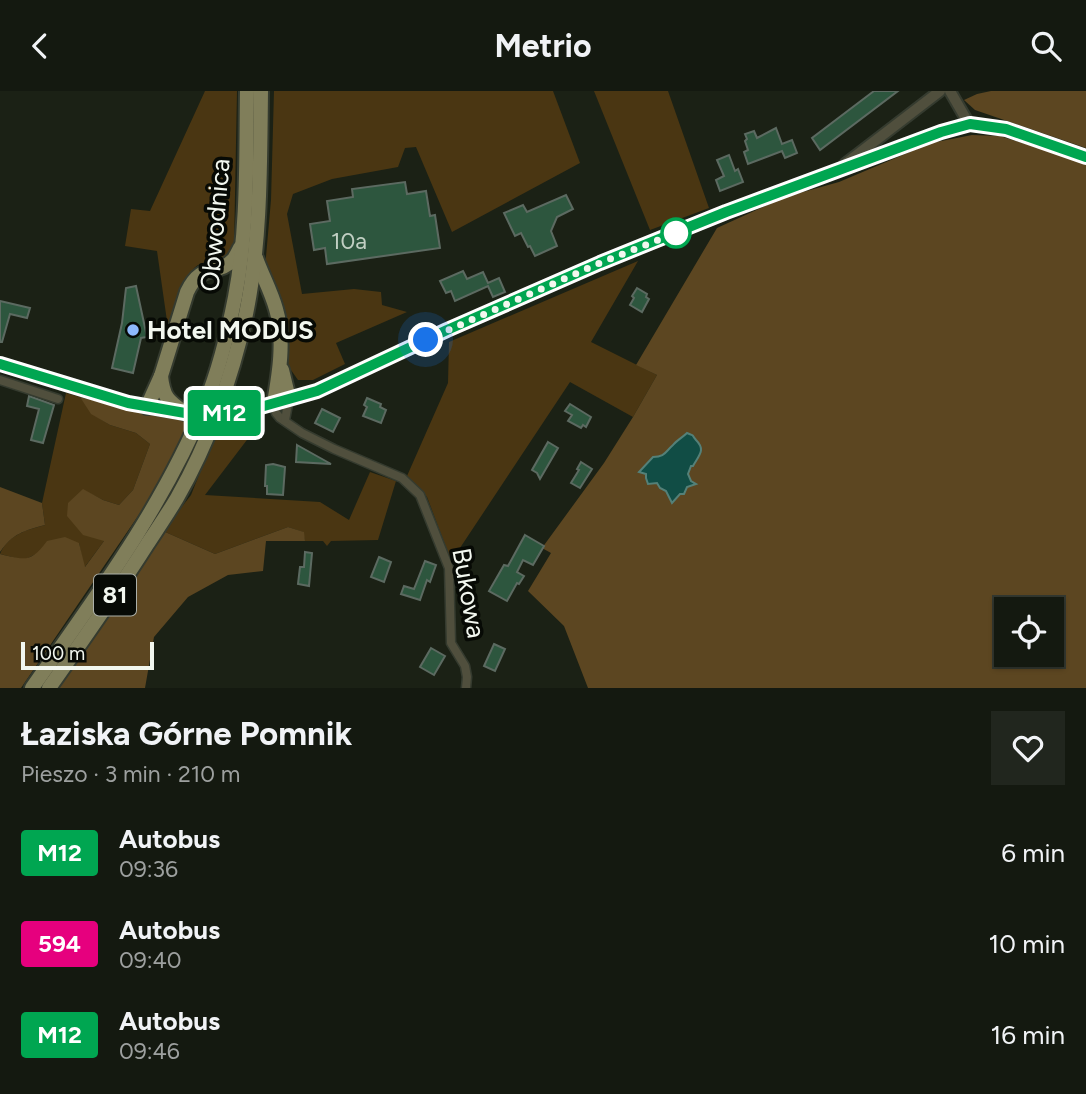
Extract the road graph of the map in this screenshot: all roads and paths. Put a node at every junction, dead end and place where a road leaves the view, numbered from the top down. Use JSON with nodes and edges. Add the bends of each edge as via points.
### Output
{"nodes":[{"id":1,"x":247,"y":91,"type":"edge"},
{"id":2,"x":261,"y":91,"type":"edge"},
{"id":3,"x":940,"y":91,"type":"edge"},
{"id":4,"x":950,"y":91,"type":"edge"},
{"id":5,"x":970,"y":124,"type":"junction"},
{"id":6,"x":1086,"y":157,"type":"edge"},
{"id":7,"x":838,"y":170,"type":"junction"},
{"id":8,"x":242,"y":244,"type":"junction"},
{"id":9,"x":255,"y":256,"type":"junction"},
{"id":10,"x":214,"y":269,"type":"junction"},
{"id":11,"x":235,"y":295,"type":"junction"},
{"id":12,"x":277,"y":311,"type":"junction"},
{"id":13,"x":246,"y":315,"type":"junction"},
{"id":14,"x":279,"y":357,"type":"junction"},
{"id":15,"x":0,"y":364,"type":"edge"},
{"id":16,"x":160,"y":376,"type":"junction"},
{"id":17,"x":0,"y":380,"type":"edge"},
{"id":18,"x":58,"y":399,"type":"dead end"},
{"id":19,"x":289,"y":399,"type":"junction"},
{"id":20,"x":274,"y":403,"type":"junction"},
{"id":21,"x":147,"y":407,"type":"junction"},
{"id":22,"x":185,"y":413,"type":"junction"},
{"id":23,"x":285,"y":420,"type":"junction"},
{"id":24,"x":32,"y":688,"type":"edge"},
{"id":25,"x":49,"y":688,"type":"edge"},
{"id":26,"x":466,"y":688,"type":"edge"}],
"edges":[{"from":1,"to":8,"type":"main road","name":"Obwodnica","number":"81"},
{"from":2,"to":9,"type":"main road","name":"Obwodnica","number":"81"},
{"from":3,"to":7,"type":"street"},
{"from":4,"to":5,"type":"street"},
{"from":5,"to":6,"type":"street","via":[[1006,129]]},
{"from":5,"to":7,"type":"street"},
{"from":7,"to":19,"type":"street","via":[[600,263],[317,391]]},
{"from":8,"to":10,"type":"main road","via":[[234,259]]},
{"from":8,"to":11,"type":"main road","name":"Obwodnica","number":"81"},
{"from":9,"to":12,"type":"main road"},
{"from":9,"to":13,"type":"main road","name":"Obwodnica","number":"81"},
{"from":10,"to":11,"type":"main road","via":[[224,274]]},
{"from":10,"to":16,"type":"main road","via":[[192,280]]},
{"from":11,"to":24,"type":"main road","name":"Obwodnica","number":"81","via":[[205,404],[167,484],[104,586]]},
{"from":12,"to":13,"type":"main road","via":[[262,303]]},
{"from":12,"to":14,"type":"main road"},
{"from":13,"to":25,"type":"main road","name":"Obwodnica","number":"81","via":[[221,398],[177,498]]},
{"from":14,"to":19,"type":"main road"},
{"from":14,"to":20,"type":"main road"},
{"from":15,"to":21,"type":"street"},
{"from":16,"to":21,"type":"main road"},
{"from":16,"to":22,"type":"main road","via":[[165,397]]},
{"from":17,"to":18,"type":"street"},
{"from":19,"to":20,"type":"street"},
{"from":19,"to":23,"type":"street"},
{"from":20,"to":22,"type":"street","bridge":true,"via":[[236,412]]},
{"from":20,"to":23,"type":"street","name":"Bukowa","via":[[275,413]]},
{"from":21,"to":22,"type":"street"},
{"from":23,"to":26,"type":"street","name":"Bukowa","via":[[334,449],[402,478],[420,495],[449,568],[451,643],[465,666]]}]}
